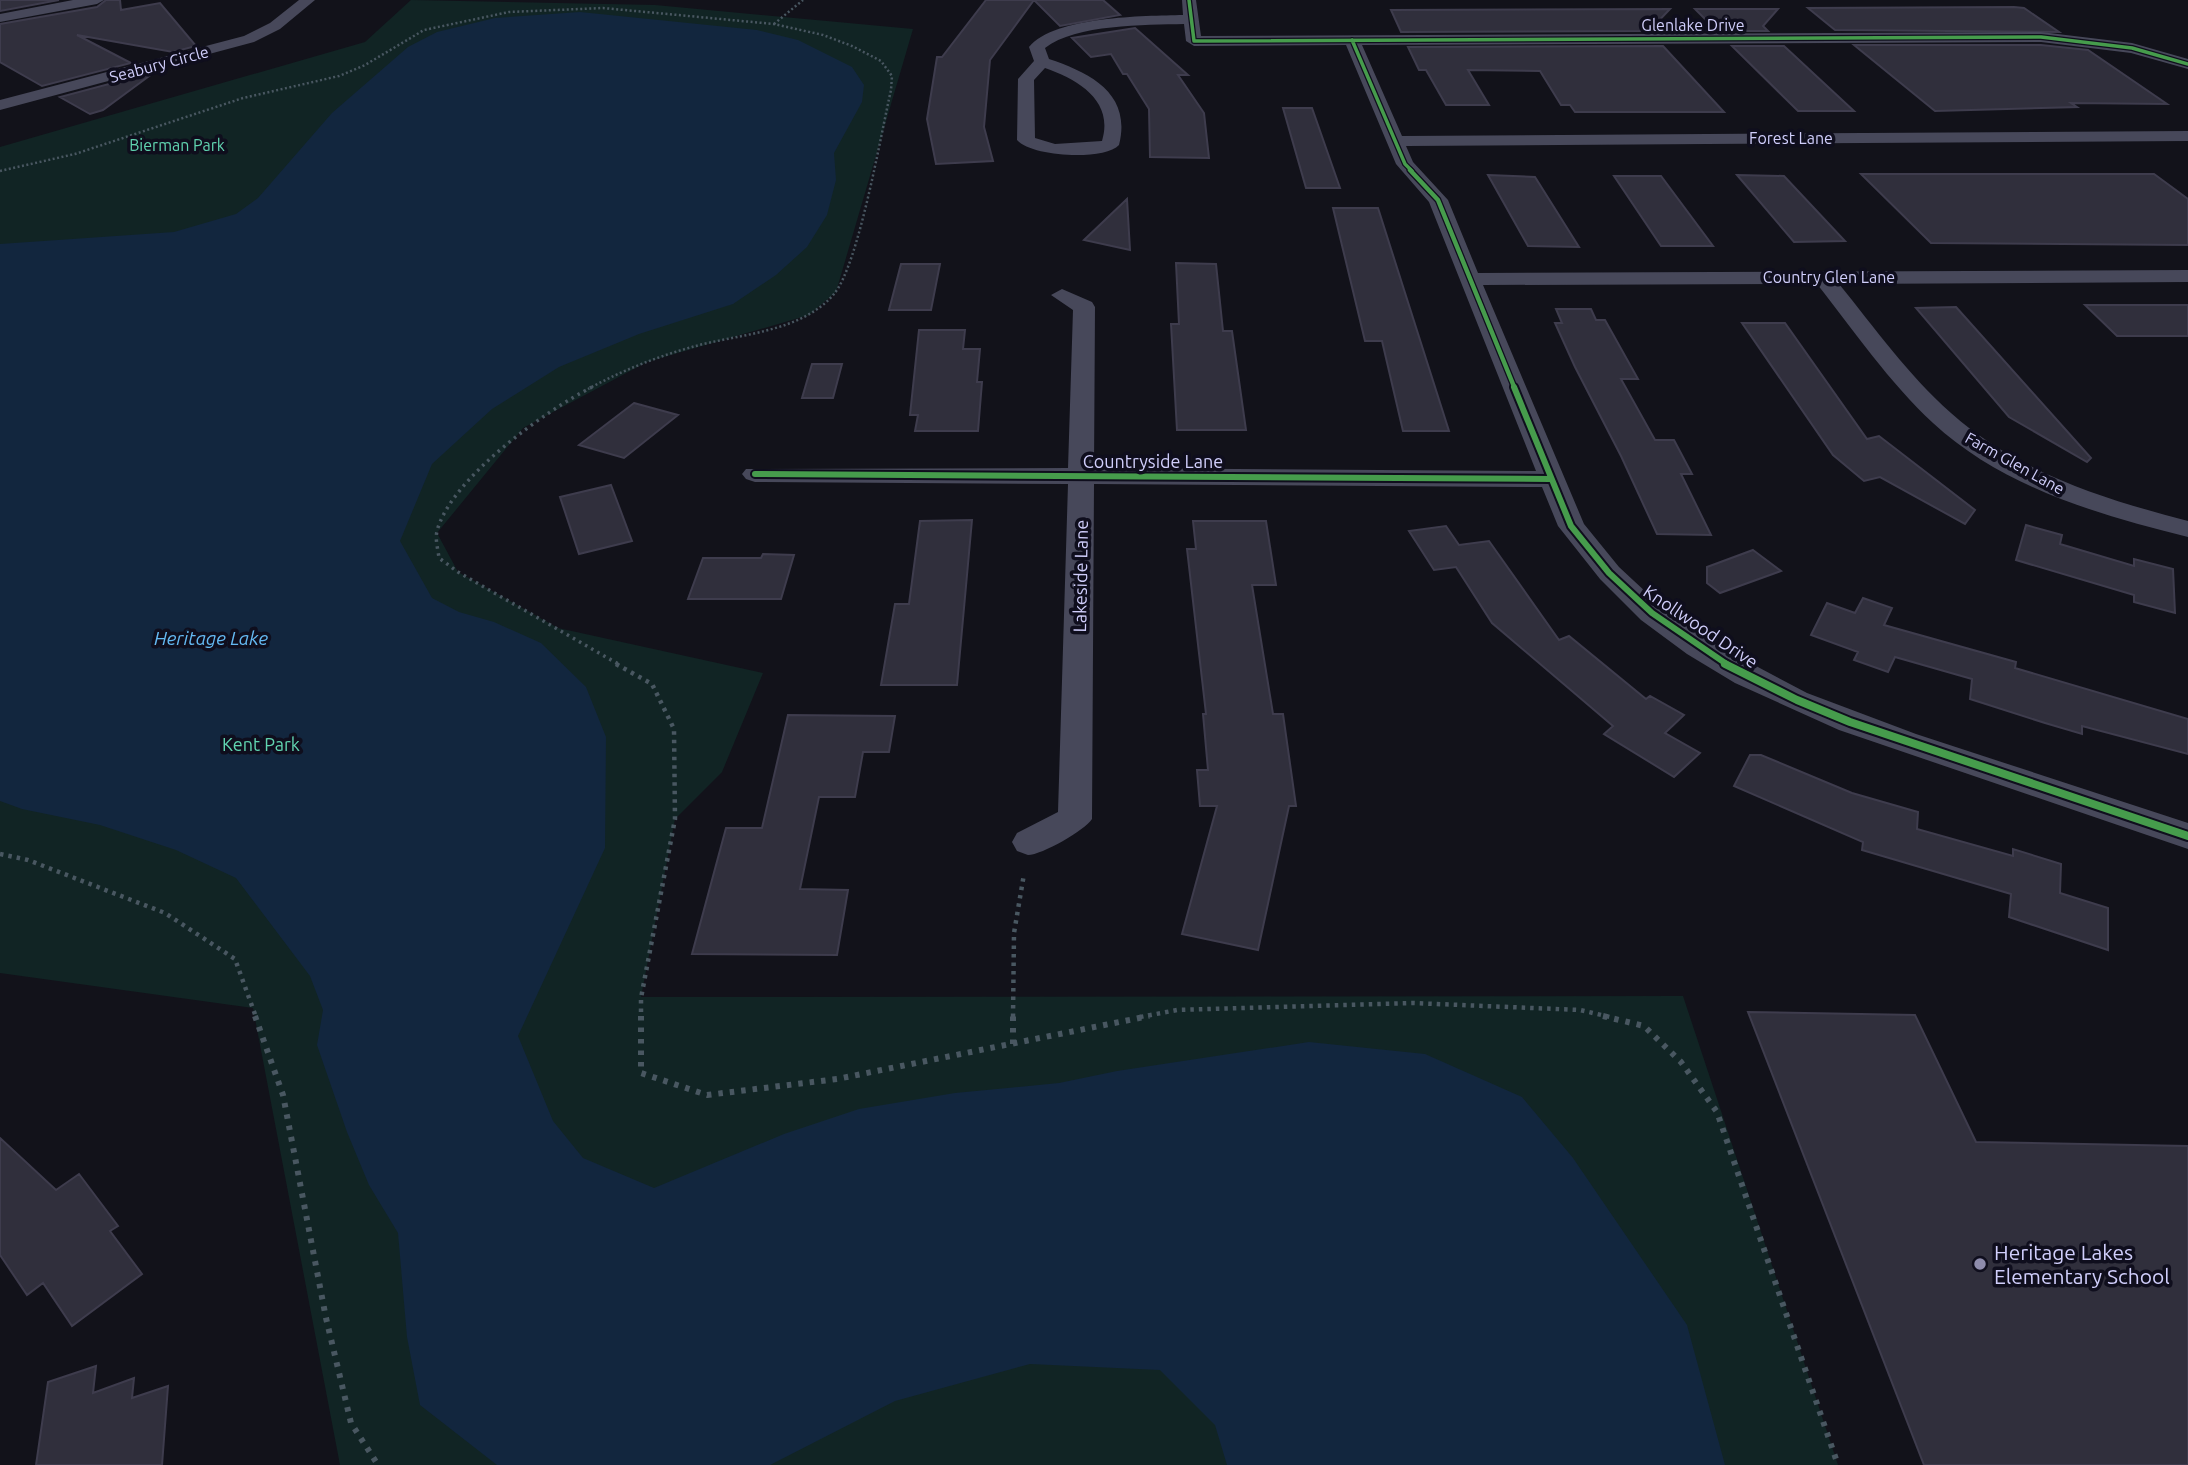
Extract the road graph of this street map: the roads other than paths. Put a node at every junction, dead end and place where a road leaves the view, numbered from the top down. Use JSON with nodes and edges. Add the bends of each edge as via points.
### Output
{"nodes":[{"id":1,"x":97,"y":0,"type":"edge"},
{"id":2,"x":308,"y":0,"type":"edge"},
{"id":3,"x":1189,"y":0,"type":"edge"},
{"id":4,"x":0,"y":18,"type":"edge"},
{"id":5,"x":1191,"y":19,"type":"junction"},
{"id":6,"x":1352,"y":40,"type":"junction"},
{"id":7,"x":1042,"y":62,"type":"junction"},
{"id":8,"x":2188,"y":64,"type":"edge"},
{"id":9,"x":0,"y":105,"type":"edge"},
{"id":10,"x":2188,"y":135,"type":"edge"},
{"id":11,"x":1395,"y":141,"type":"junction"},
{"id":12,"x":2188,"y":276,"type":"edge"},
{"id":13,"x":1822,"y":277,"type":"junction"},
{"id":14,"x":1470,"y":279,"type":"junction"},
{"id":15,"x":1062,"y":295,"type":"dead end"},
{"id":16,"x":755,"y":474,"type":"dead end"},
{"id":17,"x":1082,"y":477,"type":"junction"},
{"id":18,"x":1550,"y":479,"type":"junction"},
{"id":19,"x":2188,"y":529,"type":"edge"},
{"id":20,"x":2188,"y":836,"type":"edge"},
{"id":21,"x":1029,"y":842,"type":"road end"}],
"edges":[{"from":1,"to":4,"type":"street"},
{"from":2,"to":9,"type":"street","name":"Seabury Circle","via":[[249,39]]},
{"from":3,"to":5,"type":"street"},
{"from":5,"to":6,"type":"street","name":"Glenlake Drive","via":[[1194,41]]},
{"from":5,"to":7,"type":"street","via":[[1135,21],[1055,33],[1037,47]]},
{"from":6,"to":8,"type":"street","name":"Glenlake Drive","via":[[2041,37],[2132,48]]},
{"from":6,"to":11,"type":"street","name":"Knollwood Drive"},
{"from":7,"to":7,"type":"street","via":[[1075,72],[1108,101],[1115,122],[1110,145],[1068,149],[1034,146],[1026,140],[1026,79]]},
{"from":10,"to":11,"type":"street","name":"Forest Lane"},
{"from":11,"to":14,"type":"street","name":"Knollwood Drive","via":[[1405,164],[1438,200]]},
{"from":12,"to":13,"type":"street","name":"Country Glen Lane"},
{"from":13,"to":14,"type":"street","name":"Country Glen Lane"},
{"from":13,"to":19,"type":"street","name":"Farm Glen Lane","via":[[1926,402],[1980,447],[2077,496]]},
{"from":14,"to":18,"type":"street","name":"Knollwood Drive"},
{"from":15,"to":17,"type":"street","name":"Lakeside Lane","via":[[1084,307]]},
{"from":16,"to":17,"type":"street","name":"Countryside Lane"},
{"from":17,"to":18,"type":"street","name":"Countryside Lane"},
{"from":17,"to":21,"type":"street","name":"Lakeside Lane","via":[[1075,819]]},
{"from":18,"to":20,"type":"street","name":"Knollwood Drive","via":[[1570,526],[1598,564],[1636,602],[1766,689],[1908,743]]}]}
